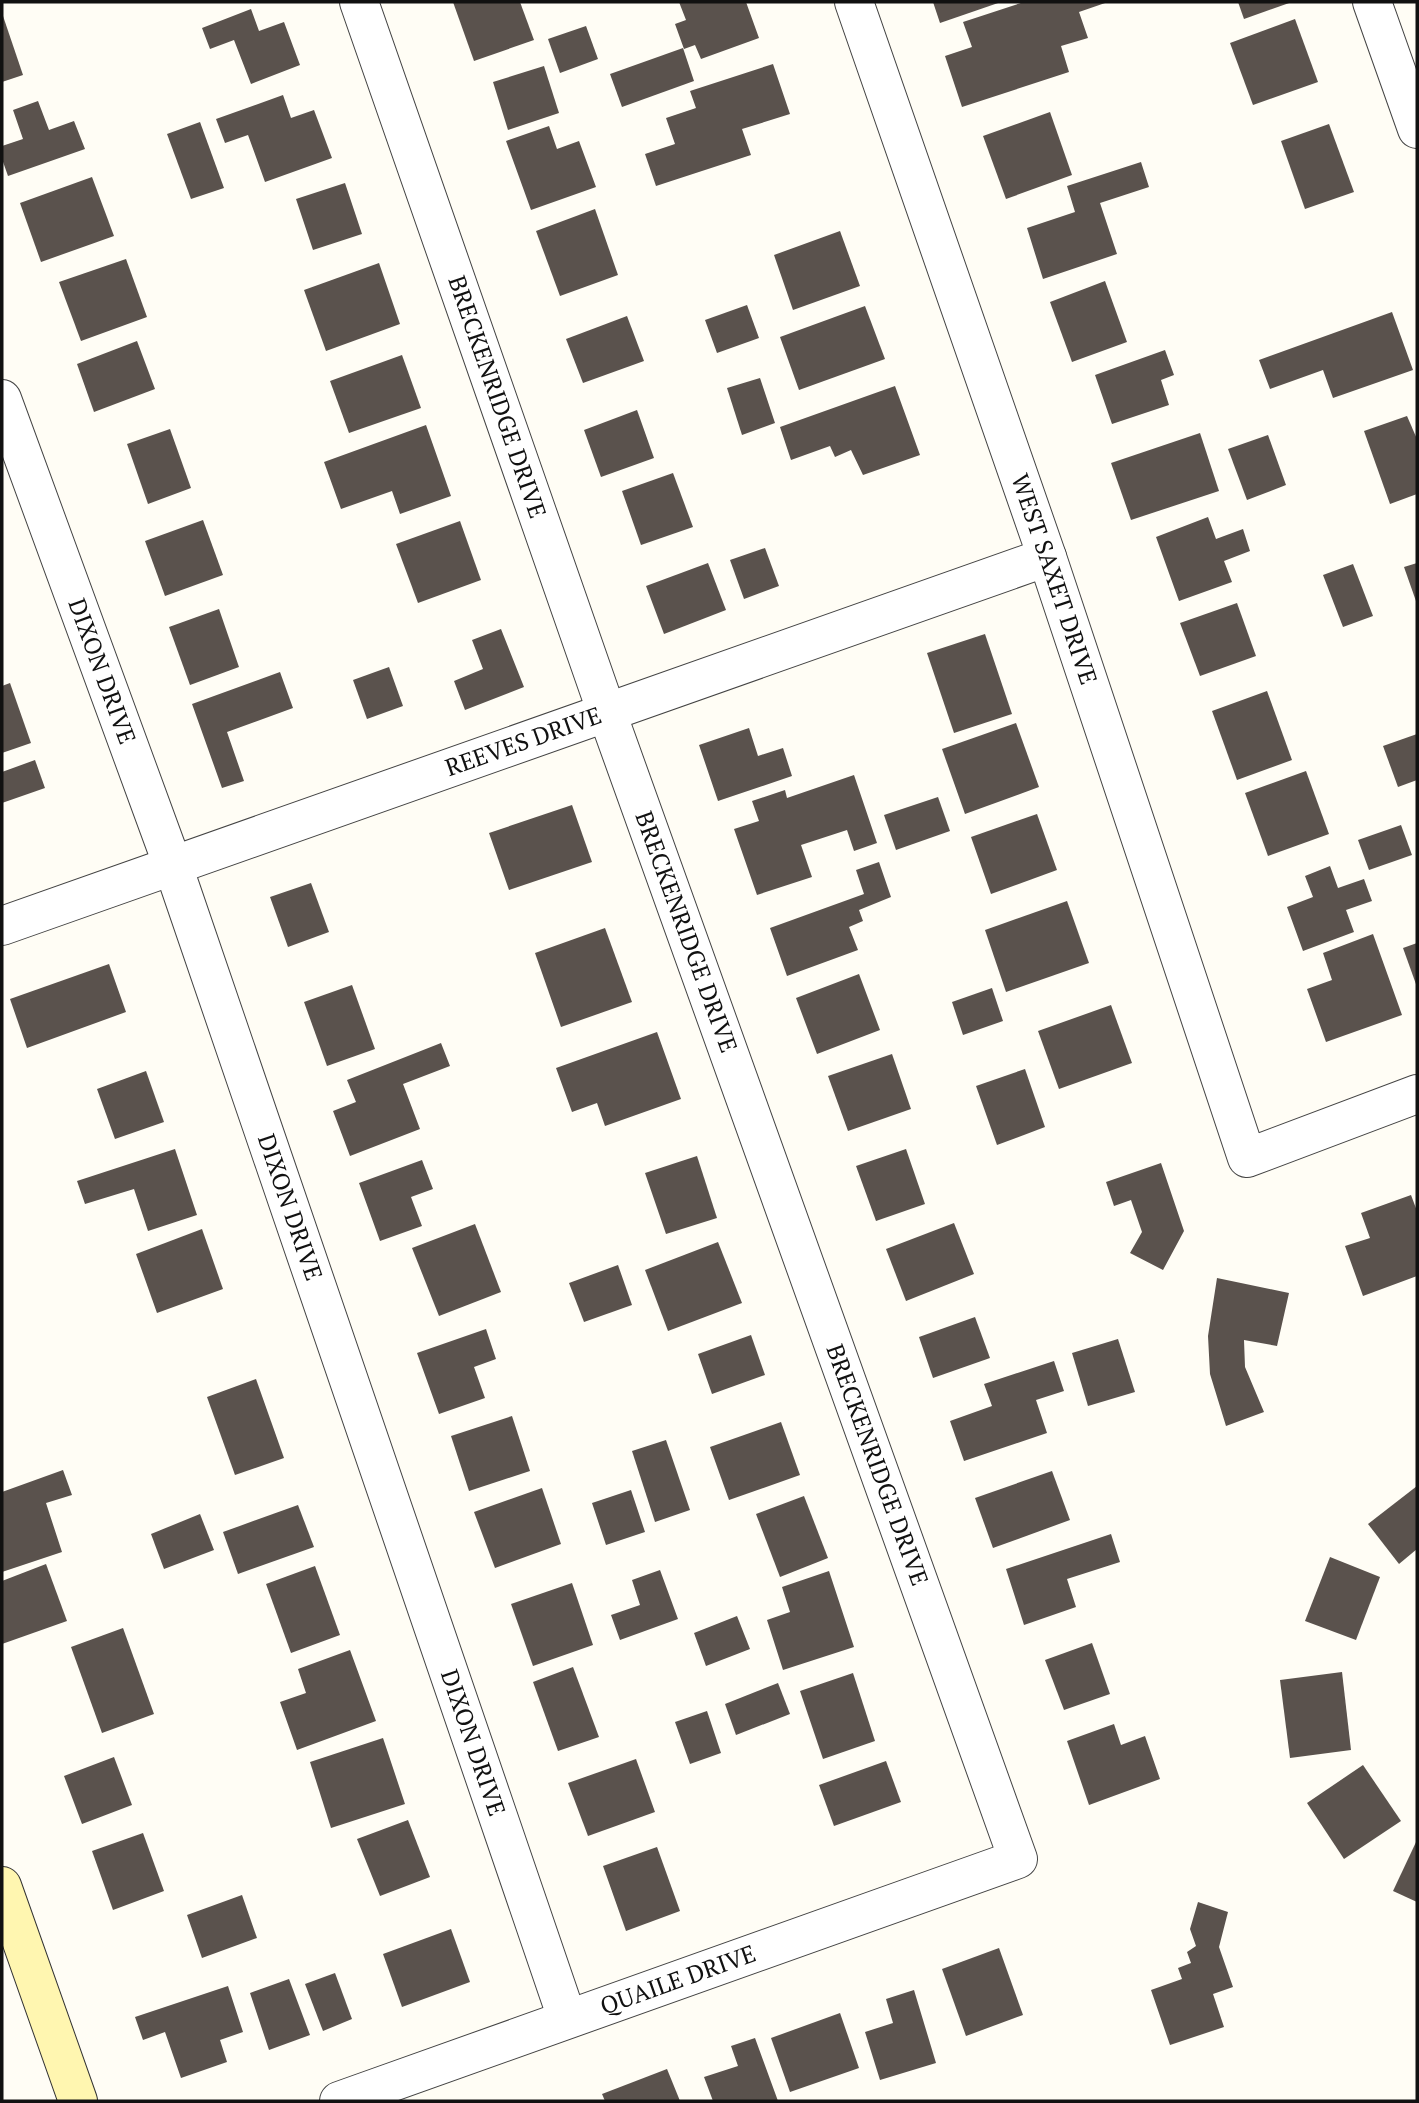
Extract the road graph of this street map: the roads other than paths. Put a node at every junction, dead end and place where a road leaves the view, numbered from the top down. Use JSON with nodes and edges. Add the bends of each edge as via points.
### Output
{"nodes":[{"id":1,"x":359,"y":2,"type":"edge"},
{"id":2,"x":854,"y":2,"type":"edge"},
{"id":3,"x":1372,"y":2,"type":"edge"},
{"id":4,"x":1417,"y":129,"type":"edge"},
{"id":5,"x":2,"y":399,"type":"edge"},
{"id":6,"x":1047,"y":557,"type":"junction"},
{"id":7,"x":607,"y":713,"type":"junction"},
{"id":8,"x":173,"y":866,"type":"junction"},
{"id":9,"x":2,"y":926,"type":"edge"},
{"id":10,"x":1417,"y":1094,"type":"edge"},
{"id":11,"x":1018,"y":1859,"type":"joint"},
{"id":12,"x":2,"y":1886,"type":"edge"},
{"id":13,"x":567,"y":2018,"type":"junction"},
{"id":14,"x":76,"y":2101,"type":"edge"},
{"id":15,"x":339,"y":2101,"type":"edge"}],
"edges":[{"from":1,"to":7,"type":"street","name":"BRECKENRIDGE DRIVE"},
{"from":2,"to":6,"type":"street","name":"WEST SAXET DRIVE"},
{"from":3,"to":4,"type":"street"},
{"from":5,"to":8,"type":"street","name":"DIXON DRIVE"},
{"from":6,"to":7,"type":"street","name":"REEVES DRIVE"},
{"from":6,"to":10,"type":"street","name":"WEST SAXET DRIVE","via":[[1247,1158]]},
{"from":7,"to":8,"type":"street","name":"REEVES DRIVE"},
{"from":7,"to":11,"type":"street","name":"BRECKENRIDGE DRIVE"},
{"from":8,"to":9,"type":"street","name":"REEVES DRIVE"},
{"from":8,"to":13,"type":"street","name":"DIXON DRIVE"},
{"from":11,"to":13,"type":"street","name":"QUAILE DRIVE"},
{"from":12,"to":14,"type":"street"},
{"from":13,"to":15,"type":"street","name":"QUAILE DRIVE"}]}
